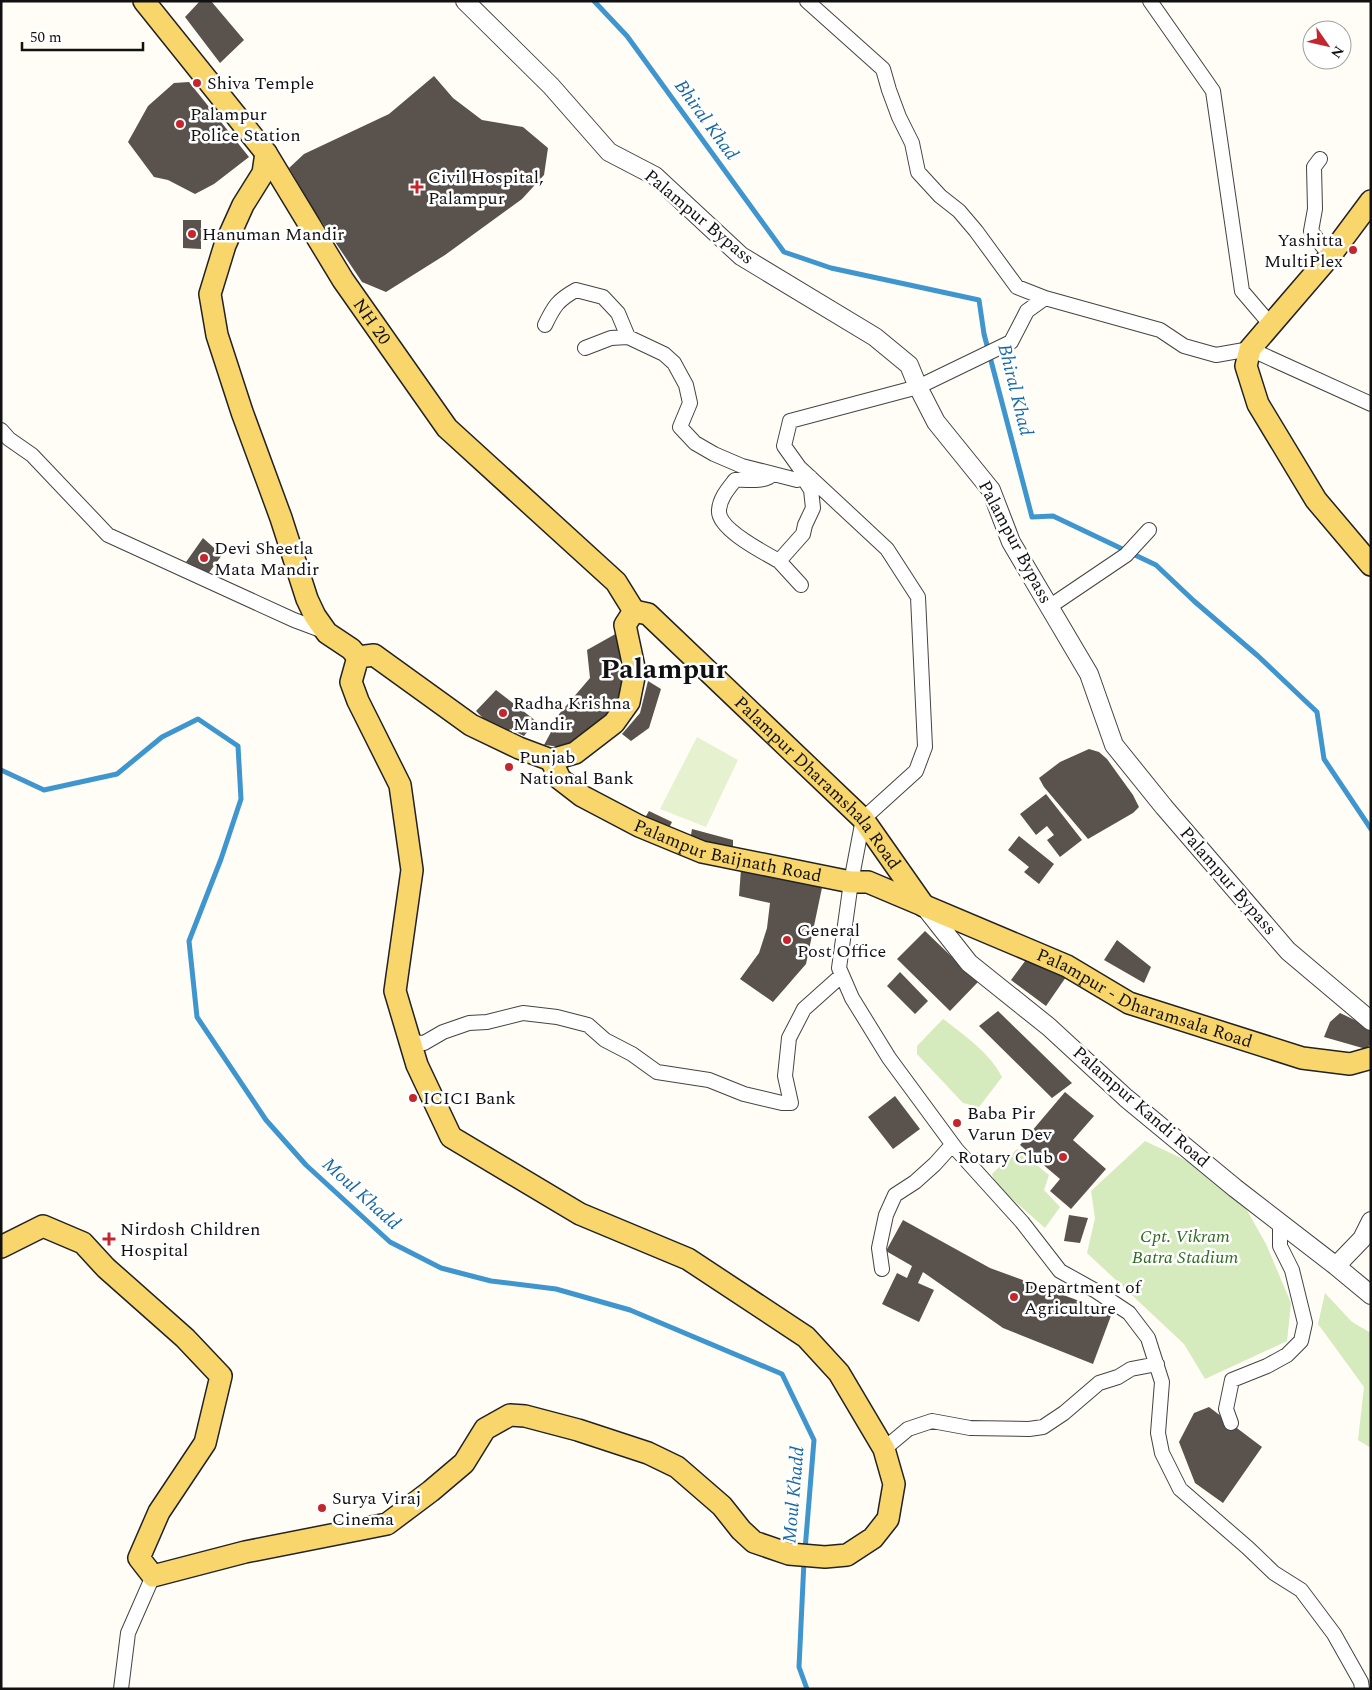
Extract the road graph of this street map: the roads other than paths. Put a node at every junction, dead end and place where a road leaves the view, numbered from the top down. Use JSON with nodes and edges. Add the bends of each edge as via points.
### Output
{"nodes":[{"id":1,"x":144,"y":1,"type":"edge"},
{"id":2,"x":466,"y":1,"type":"edge"},
{"id":3,"x":807,"y":1,"type":"edge"},
{"id":4,"x":1150,"y":1,"type":"edge"},
{"id":5,"x":266,"y":153,"type":"junction"},
{"id":6,"x":1320,"y":159,"type":"dead end"},
{"id":7,"x":1371,"y":201,"type":"edge"},
{"id":8,"x":1330,"y":256,"type":"junction"},
{"id":9,"x":1045,"y":298,"type":"junction"},
{"id":10,"x":545,"y":325,"type":"dead end"},
{"id":11,"x":1271,"y":325,"type":"junction"},
{"id":12,"x":628,"y":338,"type":"junction"},
{"id":13,"x":585,"y":348,"type":"dead end"},
{"id":14,"x":1250,"y":349,"type":"junction"},
{"id":15,"x":918,"y":387,"type":"junction"},
{"id":16,"x":1371,"y":404,"type":"edge"},
{"id":17,"x":1,"y":430,"type":"edge"},
{"id":18,"x":774,"y":474,"type":"junction"},
{"id":19,"x":807,"y":478,"type":"junction"},
{"id":20,"x":1149,"y":530,"type":"dead end"},
{"id":21,"x":779,"y":561,"type":"junction"},
{"id":22,"x":1371,"y":565,"type":"edge"},
{"id":23,"x":801,"y":585,"type":"dead end"},
{"id":24,"x":1049,"y":606,"type":"junction"},
{"id":25,"x":634,"y":611,"type":"junction"},
{"id":26,"x":327,"y":632,"type":"junction"},
{"id":27,"x":358,"y":657,"type":"junction"},
{"id":28,"x":551,"y":760,"type":"junction"},
{"id":29,"x":863,"y":819,"type":"junction"},
{"id":30,"x":851,"y":882,"type":"junction"},
{"id":31,"x":924,"y":906,"type":"junction"},
{"id":32,"x":842,"y":976,"type":"junction"},
{"id":33,"x":1371,"y":1021,"type":"edge"},
{"id":34,"x":410,"y":1042,"type":"junction"},
{"id":35,"x":1371,"y":1058,"type":"edge"},
{"id":36,"x":952,"y":1144,"type":"junction"},
{"id":37,"x":1371,"y":1221,"type":"edge"},
{"id":38,"x":1280,"y":1222,"type":"junction"},
{"id":39,"x":1,"y":1247,"type":"edge"},
{"id":40,"x":1336,"y":1266,"type":"junction"},
{"id":41,"x":882,"y":1269,"type":"dead end"},
{"id":42,"x":1371,"y":1295,"type":"edge"},
{"id":43,"x":1156,"y":1364,"type":"junction"},
{"id":44,"x":1231,"y":1423,"type":"dead end"},
{"id":45,"x":884,"y":1449,"type":"junction"},
{"id":46,"x":153,"y":1576,"type":"junction"},
{"id":47,"x":121,"y":1689,"type":"edge"},
{"id":48,"x":1362,"y":1689,"type":"edge"}],
"edges":[{"from":1,"to":5,"type":"main road","name":"NH 20"},
{"from":2,"to":15,"type":"street","name":"Palampur Bypass","via":[[551,86],[609,152],[655,176],[741,256],[875,337],[909,365]]},
{"from":3,"to":9,"type":"street","via":[[883,69],[899,117],[912,143],[918,172],[959,211],[1017,287]]},
{"from":4,"to":11,"type":"street","via":[[1213,91],[1242,291]]},
{"from":5,"to":25,"type":"main road","name":"NH 20","via":[[343,280],[447,428],[616,582]]},
{"from":5,"to":26,"type":"main road","via":[[263,172],[224,245],[210,294],[217,335],[228,371],[307,599]]},
{"from":6,"to":8,"type":"street","via":[[1314,167],[1315,209],[1311,231]]},
{"from":7,"to":8,"type":"main road"},
{"from":8,"to":11,"type":"main road"},
{"from":9,"to":14,"type":"street","via":[[1160,330],[1184,346],[1216,355]]},
{"from":9,"to":15,"type":"street","via":[[1027,311],[1011,342]]},
{"from":10,"to":12,"type":"street","via":[[554,306],[566,295],[576,290],[589,292],[603,297],[618,313]]},
{"from":11,"to":14,"type":"main road"},
{"from":12,"to":13,"type":"street","via":[[611,338]]},
{"from":12,"to":18,"type":"street","via":[[664,354],[674,363],[686,385],[690,403],[680,427],[695,443],[742,466]]},
{"from":14,"to":16,"type":"street"},
{"from":14,"to":22,"type":"main road","via":[[1246,366],[1258,404],[1316,500]]},
{"from":15,"to":19,"type":"street","via":[[790,421],[784,446]]},
{"from":15,"to":24,"type":"street","name":"Palampur Bypass","via":[[936,422],[991,490],[1011,542]]},
{"from":17,"to":26,"type":"street","via":[[32,455],[108,535]]},
{"from":18,"to":19,"type":"street","via":[[798,480]]},
{"from":18,"to":21,"type":"street","via":[[762,480],[735,480],[723,495],[718,512],[723,523],[742,539]]},
{"from":19,"to":21,"type":"street","via":[[813,508],[803,534]]},
{"from":19,"to":29,"type":"street","via":[[887,549],[918,596],[925,747],[916,770]]},
{"from":20,"to":24,"type":"street","via":[[1126,555]]},
{"from":21,"to":23,"type":"street"},
{"from":24,"to":33,"type":"street","name":"Palampur Bypass","via":[[1089,674],[1114,745],[1288,951]]},
{"from":25,"to":28,"type":"main road","via":[[625,625],[635,672],[628,702],[614,724],[575,753]]},
{"from":25,"to":29,"type":"main road","name":"Palampur Dharamshala Road","via":[[648,614]]},
{"from":26,"to":27,"type":"main road"},
{"from":27,"to":28,"type":"main road","via":[[374,655],[471,725]]},
{"from":27,"to":34,"type":"main road","via":[[350,682],[400,785],[412,870],[395,991]]},
{"from":28,"to":30,"type":"main road","name":"Palampur Baijnath Road","via":[[560,779],[582,796],[640,826],[702,852]]},
{"from":29,"to":30,"type":"street"},
{"from":29,"to":31,"type":"main road","name":"Palampur Dharamshala Road"},
{"from":30,"to":31,"type":"main road","name":"Palampur Baijnath Road","via":[[868,882]]},
{"from":30,"to":32,"type":"street","via":[[839,968]]},
{"from":31,"to":35,"type":"main road","name":"Palampur - Dharamsala Road","via":[[1067,966],[1129,1002],[1302,1058],[1350,1064]]},
{"from":31,"to":38,"type":"street","name":"Palampur Kandi Road","via":[[969,963],[1050,1027],[1126,1098]]},
{"from":32,"to":34,"type":"street","via":[[804,1009],[789,1038],[785,1076],[790,1103],[782,1104],[744,1094],[710,1080],[657,1072],[605,1040],[588,1025],[557,1017],[523,1013],[469,1023],[424,1042]]},
{"from":32,"to":36,"type":"street","via":[[889,1058]]},
{"from":34,"to":45,"type":"main road","via":[[416,1066],[451,1138],[580,1214],[688,1259],[806,1337],[839,1373]]},
{"from":36,"to":41,"type":"street","via":[[935,1164],[895,1195],[886,1215],[879,1248]]},
{"from":36,"to":43,"type":"street","via":[[1022,1222],[1060,1271],[1129,1313],[1148,1338]]},
{"from":37,"to":40,"type":"street","via":[[1362,1239]]},
{"from":38,"to":40,"type":"street","name":"Palampur Kandi Road"},
{"from":38,"to":44,"type":"street","via":[[1280,1246],[1292,1270],[1305,1323],[1301,1341],[1287,1355],[1232,1380],[1226,1409]]},
{"from":39,"to":46,"type":"main road","via":[[43,1226],[83,1243],[221,1376],[205,1443],[159,1512],[139,1558]]},
{"from":40,"to":42,"type":"street","name":"Palampur Kandi Road"},
{"from":43,"to":45,"type":"street","via":[[1131,1369],[1118,1377],[1099,1382],[1042,1428],[970,1428],[932,1421],[908,1429]]},
{"from":43,"to":48,"type":"street","via":[[1162,1382],[1158,1433],[1162,1453],[1180,1489],[1274,1573],[1301,1590],[1334,1634]]},
{"from":45,"to":46,"type":"main road","via":[[894,1484],[888,1519],[873,1538],[846,1554],[825,1558],[789,1554],[754,1542],[722,1506],[677,1467],[648,1453],[578,1430],[510,1415],[485,1429],[464,1463],[387,1524],[245,1552]]},
{"from":46,"to":47,"type":"street","via":[[128,1633]]}]}
